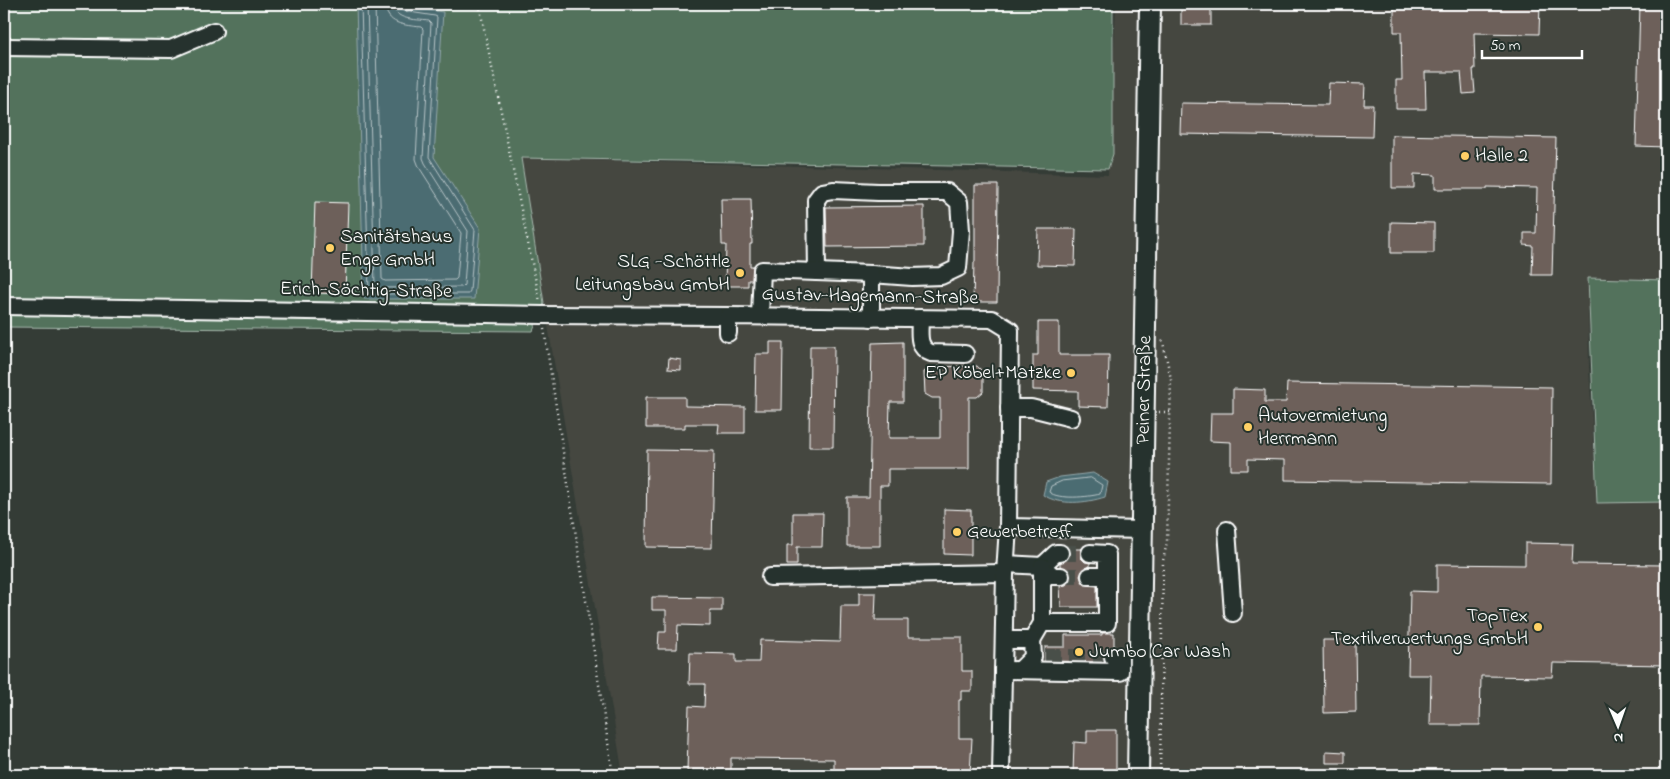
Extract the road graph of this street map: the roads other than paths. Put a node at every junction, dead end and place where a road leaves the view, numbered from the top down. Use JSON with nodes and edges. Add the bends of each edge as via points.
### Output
{"nodes":[{"id":1,"x":1150,"y":4,"type":"edge"},
{"id":2,"x":214,"y":31,"type":"dead end"},
{"id":3,"x":4,"y":47,"type":"edge"},
{"id":4,"x":817,"y":272,"type":"junction"},
{"id":5,"x":871,"y":274,"type":"junction"},
{"id":6,"x":4,"y":306,"type":"edge"},
{"id":7,"x":728,"y":316,"type":"junction"},
{"id":8,"x":760,"y":316,"type":"junction"},
{"id":9,"x":870,"y":318,"type":"junction"},
{"id":10,"x":920,"y":318,"type":"junction"},
{"id":11,"x":728,"y":333,"type":"dead end"},
{"id":12,"x":965,"y":354,"type":"dead end"},
{"id":13,"x":1009,"y":408,"type":"junction"},
{"id":14,"x":1071,"y":418,"type":"dead end"},
{"id":15,"x":1008,"y":526,"type":"junction"},
{"id":16,"x":1143,"y":530,"type":"junction"},
{"id":17,"x":1228,"y":530,"type":"dead end"},
{"id":18,"x":1060,"y":553,"type":"tunnel mouth"},
{"id":19,"x":1090,"y":553,"type":"tunnel mouth"},
{"id":20,"x":1042,"y":566,"type":"junction"},
{"id":21,"x":1005,"y":569,"type":"junction"},
{"id":22,"x":1060,"y":576,"type":"tunnel mouth"},
{"id":23,"x":1090,"y":576,"type":"tunnel mouth"},
{"id":24,"x":1107,"y":576,"type":"junction"},
{"id":25,"x":770,"y":577,"type":"dead end"},
{"id":26,"x":1233,"y":613,"type":"dead end"},
{"id":27,"x":1042,"y":623,"type":"junction"},
{"id":28,"x":1004,"y":640,"type":"junction"},
{"id":29,"x":1036,"y":651,"type":"junction"},
{"id":30,"x":1114,"y":657,"type":"dead end"},
{"id":31,"x":1011,"y":670,"type":"junction"},
{"id":32,"x":1001,"y":775,"type":"edge"},
{"id":33,"x":1138,"y":775,"type":"edge"}],
"edges":[{"from":1,"to":16,"type":"main road","name":"Peiner Straße"},
{"from":2,"to":3,"type":"street","via":[[171,49]]},
{"from":4,"to":5,"type":"street"},
{"from":4,"to":5,"type":"street","via":[[816,200],[822,192],[947,192],[959,202],[958,268],[941,276]]},
{"from":4,"to":8,"type":"street","via":[[762,270]]},
{"from":5,"to":9,"type":"street"},
{"from":6,"to":7,"type":"street","name":"Erich-Söchtig-Straße"},
{"from":7,"to":8,"type":"street","name":"Gustav-Hagemann-Straße"},
{"from":7,"to":11,"type":"street"},
{"from":8,"to":9,"type":"street","name":"Gustav-Hagemann-Straße"},
{"from":9,"to":10,"type":"street","name":"Gustav-Hagemann-Straße"},
{"from":10,"to":12,"type":"street","via":[[921,344],[926,351]]},
{"from":10,"to":13,"type":"street","name":"Gustav-Hagemann-Straße","via":[[992,319],[1010,330]]},
{"from":13,"to":14,"type":"street","via":[[1031,408]]},
{"from":13,"to":15,"type":"street","name":"Gustav-Hagemann-Straße"},
{"from":15,"to":16,"type":"street"},
{"from":15,"to":21,"type":"street","name":"Gustav-Hagemann-Straße"},
{"from":16,"to":33,"type":"main road","name":"Peiner Straße"},
{"from":17,"to":26,"type":"street"},
{"from":18,"to":20,"type":"street"},
{"from":19,"to":24,"type":"street","via":[[1107,554]]},
{"from":20,"to":21,"type":"street"},
{"from":20,"to":22,"type":"street","via":[[1053,576]]},
{"from":20,"to":27,"type":"street"},
{"from":21,"to":25,"type":"street"},
{"from":21,"to":28,"type":"street","name":"Gustav-Hagemann-Straße"},
{"from":23,"to":24,"type":"street"},
{"from":24,"to":27,"type":"street","via":[[1107,623]]},
{"from":27,"to":29,"type":"street"},
{"from":28,"to":29,"type":"street"},
{"from":28,"to":31,"type":"street","name":"Gustav-Hagemann-Straße"},
{"from":29,"to":31,"type":"street"},
{"from":30,"to":31,"type":"street","via":[[1120,657],[1120,672]]},
{"from":31,"to":32,"type":"street","name":"Gustav-Hagemann-Straße"}]}
